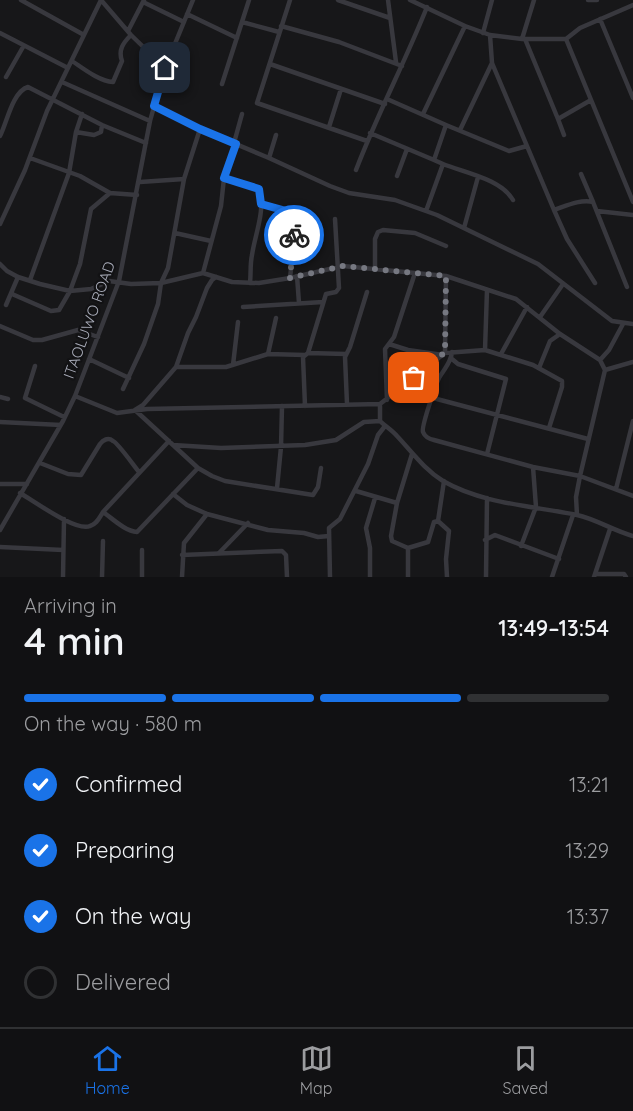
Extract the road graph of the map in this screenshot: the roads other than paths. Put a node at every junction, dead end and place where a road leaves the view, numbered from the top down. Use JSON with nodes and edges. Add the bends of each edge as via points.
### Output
{"nodes":[{"id":1,"x":101,"y":0,"type":"edge"},
{"id":2,"x":193,"y":0,"type":"edge"},
{"id":3,"x":249,"y":0,"type":"edge"},
{"id":4,"x":290,"y":0,"type":"edge"},
{"id":5,"x":338,"y":0,"type":"edge"},
{"id":6,"x":388,"y":0,"type":"edge"},
{"id":7,"x":410,"y":0,"type":"edge"},
{"id":8,"x":492,"y":0,"type":"edge"},
{"id":9,"x":534,"y":0,"type":"edge"},
{"id":10,"x":588,"y":0,"type":"edge"},
{"id":11,"x":597,"y":0,"type":"edge"},
{"id":12,"x":24,"y":1,"type":"edge"},
{"id":13,"x":143,"y":1,"type":"edge"},
{"id":14,"x":633,"y":5,"type":"edge"},
{"id":15,"x":427,"y":7,"type":"junction"},
{"id":16,"x":187,"y":14,"type":"junction"},
{"id":17,"x":390,"y":18,"type":"junction"},
{"id":18,"x":600,"y":19,"type":"junction"},
{"id":19,"x":184,"y":22,"type":"junction"},
{"id":20,"x":242,"y":22,"type":"junction"},
{"id":21,"x":281,"y":26,"type":"junction"},
{"id":22,"x":465,"y":26,"type":"junction"},
{"id":23,"x":279,"y":32,"type":"junction"},
{"id":24,"x":0,"y":33,"type":"edge"},
{"id":25,"x":129,"y":33,"type":"junction"},
{"id":26,"x":483,"y":33,"type":"junction"},
{"id":27,"x":84,"y":34,"type":"junction"},
{"id":28,"x":490,"y":35,"type":"junction"},
{"id":29,"x":237,"y":38,"type":"junction"},
{"id":30,"x":523,"y":39,"type":"junction"},
{"id":31,"x":566,"y":39,"type":"junction"},
{"id":32,"x":23,"y":47,"type":"junction"},
{"id":33,"x":72,"y":62,"type":"junction"},
{"id":34,"x":396,"y":62,"type":"junction"},
{"id":35,"x":492,"y":63,"type":"junction"},
{"id":36,"x":270,"y":64,"type":"junction"},
{"id":37,"x":402,"y":66,"type":"junction"},
{"id":38,"x":68,"y":68,"type":"junction"},
{"id":39,"x":165,"y":68,"type":"junction"},
{"id":40,"x":6,"y":76,"type":"dead end"},
{"id":41,"x":62,"y":82,"type":"junction"},
{"id":42,"x":222,"y":84,"type":"dead end"},
{"id":43,"x":341,"y":89,"type":"junction"},
{"id":44,"x":632,"y":94,"type":"edge"},
{"id":45,"x":54,"y":99,"type":"junction"},
{"id":46,"x":591,"y":100,"type":"junction"},
{"id":47,"x":386,"y":102,"type":"junction"},
{"id":48,"x":154,"y":106,"type":"junction"},
{"id":49,"x":0,"y":114,"type":"edge"},
{"id":50,"x":82,"y":114,"type":"junction"},
{"id":51,"x":242,"y":114,"type":"dead end"},
{"id":52,"x":423,"y":114,"type":"junction"},
{"id":53,"x":6,"y":117,"type":"junction"},
{"id":54,"x":558,"y":119,"type":"junction"},
{"id":55,"x":150,"y":122,"type":"junction"},
{"id":56,"x":102,"y":125,"type":"junction"},
{"id":57,"x":446,"y":125,"type":"junction"},
{"id":58,"x":329,"y":127,"type":"junction"},
{"id":59,"x":200,"y":129,"type":"junction"},
{"id":60,"x":460,"y":130,"type":"junction"},
{"id":61,"x":76,"y":132,"type":"junction"},
{"id":62,"x":370,"y":134,"type":"junction"},
{"id":63,"x":276,"y":135,"type":"dead end"},
{"id":64,"x":564,"y":135,"type":"dead end"},
{"id":65,"x":0,"y":136,"type":"edge"},
{"id":66,"x":367,"y":141,"type":"junction"},
{"id":67,"x":235,"y":143,"type":"junction"},
{"id":68,"x":146,"y":144,"type":"junction"},
{"id":69,"x":528,"y":146,"type":"junction"},
{"id":70,"x":406,"y":149,"type":"junction"},
{"id":71,"x":30,"y":158,"type":"junction"},
{"id":72,"x":269,"y":158,"type":"junction"},
{"id":73,"x":434,"y":160,"type":"junction"},
{"id":74,"x":443,"y":164,"type":"junction"},
{"id":75,"x":356,"y":170,"type":"dead end"},
{"id":76,"x":69,"y":173,"type":"junction"},
{"id":77,"x":581,"y":174,"type":"dead end"},
{"id":78,"x":397,"y":176,"type":"dead end"},
{"id":79,"x":478,"y":177,"type":"junction"},
{"id":80,"x":224,"y":178,"type":"junction"},
{"id":81,"x":184,"y":179,"type":"junction"},
{"id":82,"x":140,"y":182,"type":"junction"},
{"id":83,"x":110,"y":193,"type":"junction"},
{"id":84,"x":137,"y":195,"type":"junction"},
{"id":85,"x":513,"y":200,"type":"dead end"},
{"id":86,"x":593,"y":201,"type":"junction"},
{"id":87,"x":633,"y":202,"type":"edge"},
{"id":88,"x":261,"y":204,"type":"junction"},
{"id":89,"x":554,"y":210,"type":"junction"},
{"id":90,"x":426,"y":211,"type":"junction"},
{"id":91,"x":597,"y":211,"type":"junction"},
{"id":92,"x":633,"y":215,"type":"edge"},
{"id":93,"x":335,"y":219,"type":"dead end"},
{"id":94,"x":0,"y":224,"type":"edge"},
{"id":95,"x":464,"y":228,"type":"junction"},
{"id":96,"x":175,"y":233,"type":"junction"},
{"id":97,"x":211,"y":241,"type":"junction"},
{"id":98,"x":446,"y":246,"type":"dead end"},
{"id":99,"x":0,"y":264,"type":"edge"},
{"id":100,"x":338,"y":266,"type":"junction"},
{"id":101,"x":375,"y":268,"type":"junction"},
{"id":102,"x":203,"y":273,"type":"junction"},
{"id":103,"x":415,"y":273,"type":"junction"},
{"id":104,"x":297,"y":276,"type":"junction"},
{"id":105,"x":446,"y":276,"type":"junction"},
{"id":106,"x":18,"y":277,"type":"junction"},
{"id":107,"x":216,"y":277,"type":"junction"},
{"id":108,"x":290,"y":278,"type":"junction"},
{"id":109,"x":30,"y":280,"type":"junction"},
{"id":110,"x":119,"y":282,"type":"junction"},
{"id":111,"x":161,"y":283,"type":"junction"},
{"id":112,"x":595,"y":283,"type":"dead end"},
{"id":113,"x":250,"y":284,"type":"junction"},
{"id":114,"x":563,"y":284,"type":"junction"},
{"id":115,"x":627,"y":287,"type":"dead end"},
{"id":116,"x":487,"y":290,"type":"junction"},
{"id":117,"x":70,"y":291,"type":"junction"},
{"id":118,"x":367,"y":292,"type":"dead end"},
{"id":119,"x":12,"y":294,"type":"junction"},
{"id":120,"x":323,"y":302,"type":"junction"},
{"id":121,"x":299,"y":303,"type":"junction"},
{"id":122,"x":6,"y":305,"type":"dead end"},
{"id":123,"x":243,"y":307,"type":"dead end"},
{"id":124,"x":527,"y":307,"type":"junction"},
{"id":125,"x":540,"y":317,"type":"junction"},
{"id":126,"x":276,"y":318,"type":"dead end"},
{"id":127,"x":238,"y":322,"type":"dead end"},
{"id":128,"x":623,"y":324,"type":"junction"},
{"id":129,"x":633,"y":324,"type":"edge"},
{"id":130,"x":0,"y":326,"type":"edge"},
{"id":131,"x":560,"y":334,"type":"junction"},
{"id":132,"x":98,"y":337,"type":"junction"},
{"id":133,"x":389,"y":344,"type":"junction"},
{"id":134,"x":485,"y":350,"type":"junction"},
{"id":135,"x":452,"y":352,"type":"junction"},
{"id":136,"x":268,"y":354,"type":"junction"},
{"id":137,"x":306,"y":354,"type":"junction"},
{"id":138,"x":346,"y":354,"type":"junction"},
{"id":139,"x":444,"y":354,"type":"junction"},
{"id":140,"x":501,"y":354,"type":"junction"},
{"id":141,"x":89,"y":359,"type":"junction"},
{"id":142,"x":452,"y":359,"type":"junction"},
{"id":143,"x":600,"y":360,"type":"junction"},
{"id":144,"x":633,"y":362,"type":"edge"},
{"id":145,"x":35,"y":366,"type":"dead end"},
{"id":146,"x":233,"y":366,"type":"junction"},
{"id":147,"x":176,"y":367,"type":"junction"},
{"id":148,"x":539,"y":368,"type":"junction"},
{"id":149,"x":606,"y":370,"type":"junction"},
{"id":150,"x":129,"y":378,"type":"junction"},
{"id":151,"x":123,"y":389,"type":"dead end"},
{"id":152,"x":75,"y":396,"type":"junction"},
{"id":153,"x":0,"y":397,"type":"edge"},
{"id":154,"x":433,"y":398,"type":"junction"},
{"id":155,"x":8,"y":399,"type":"dead end"},
{"id":156,"x":387,"y":400,"type":"junction"},
{"id":157,"x":347,"y":404,"type":"junction"},
{"id":158,"x":380,"y":404,"type":"junction"},
{"id":159,"x":305,"y":405,"type":"junction"},
{"id":160,"x":282,"y":406,"type":"junction"},
{"id":161,"x":135,"y":410,"type":"junction"},
{"id":162,"x":496,"y":415,"type":"junction"},
{"id":163,"x":64,"y":417,"type":"junction"},
{"id":164,"x":380,"y":421,"type":"junction"},
{"id":165,"x":633,"y":421,"type":"edge"},
{"id":166,"x":0,"y":422,"type":"edge"},
{"id":167,"x":61,"y":425,"type":"junction"},
{"id":168,"x":385,"y":426,"type":"junction"},
{"id":169,"x":549,"y":428,"type":"junction"},
{"id":170,"x":588,"y":439,"type":"junction"},
{"id":171,"x":171,"y":443,"type":"junction"},
{"id":172,"x":281,"y":447,"type":"junction"},
{"id":173,"x":412,"y":454,"type":"junction"},
{"id":174,"x":487,"y":454,"type":"junction"},
{"id":175,"x":40,"y":463,"type":"junction"},
{"id":176,"x":533,"y":467,"type":"junction"},
{"id":177,"x":198,"y":468,"type":"junction"},
{"id":178,"x":321,"y":468,"type":"dead end"},
{"id":179,"x":140,"y":472,"type":"junction"},
{"id":180,"x":580,"y":476,"type":"junction"},
{"id":181,"x":444,"y":481,"type":"junction"},
{"id":182,"x":0,"y":484,"type":"edge"},
{"id":183,"x":27,"y":484,"type":"junction"},
{"id":184,"x":277,"y":488,"type":"junction"},
{"id":185,"x":616,"y":489,"type":"junction"},
{"id":186,"x":356,"y":491,"type":"junction"},
{"id":187,"x":20,"y":493,"type":"junction"},
{"id":188,"x":173,"y":494,"type":"junction"},
{"id":189,"x":633,"y":496,"type":"edge"},
{"id":190,"x":375,"y":498,"type":"junction"},
{"id":191,"x":487,"y":498,"type":"junction"},
{"id":192,"x":397,"y":502,"type":"junction"},
{"id":193,"x":536,"y":507,"type":"junction"},
{"id":194,"x":103,"y":512,"type":"junction"},
{"id":195,"x":207,"y":514,"type":"junction"},
{"id":196,"x":575,"y":515,"type":"junction"},
{"id":197,"x":64,"y":519,"type":"junction"},
{"id":198,"x":438,"y":521,"type":"junction"},
{"id":199,"x":248,"y":523,"type":"junction"},
{"id":200,"x":610,"y":529,"type":"junction"},
{"id":201,"x":0,"y":530,"type":"edge"},
{"id":202,"x":329,"y":536,"type":"junction"},
{"id":203,"x":633,"y":536,"type":"edge"},
{"id":204,"x":485,"y":540,"type":"junction"},
{"id":205,"x":103,"y":542,"type":"dead end"},
{"id":206,"x":521,"y":546,"type":"junction"},
{"id":207,"x":0,"y":547,"type":"edge"},
{"id":208,"x":408,"y":548,"type":"junction"},
{"id":209,"x":63,"y":550,"type":"junction"},
{"id":210,"x":142,"y":550,"type":"dead end"},
{"id":211,"x":219,"y":553,"type":"junction"},
{"id":212,"x":182,"y":555,"type":"junction"},
{"id":213,"x":559,"y":559,"type":"junction"},
{"id":214,"x":594,"y":575,"type":"edge"},
{"id":215,"x":63,"y":577,"type":"edge"},
{"id":216,"x":102,"y":577,"type":"edge"},
{"id":217,"x":142,"y":577,"type":"edge"},
{"id":218,"x":182,"y":577,"type":"edge"},
{"id":219,"x":286,"y":577,"type":"edge"},
{"id":220,"x":330,"y":577,"type":"edge"},
{"id":221,"x":370,"y":577,"type":"edge"},
{"id":222,"x":408,"y":577,"type":"edge"},
{"id":223,"x":447,"y":577,"type":"edge"},
{"id":224,"x":486,"y":577,"type":"edge"},
{"id":225,"x":552,"y":577,"type":"edge"},
{"id":226,"x":626,"y":577,"type":"edge"}],
"edges":[{"from":1,"to":25,"type":"street"},
{"from":1,"to":27,"type":"street"},
{"from":2,"to":16,"type":"street","name":"ITAOLUWO ROAD"},
{"from":3,"to":20,"type":"street"},
{"from":4,"to":21,"type":"street"},
{"from":5,"to":17,"type":"street"},
{"from":6,"to":17,"type":"street"},
{"from":7,"to":15,"type":"street"},
{"from":8,"to":26,"type":"street"},
{"from":9,"to":30,"type":"street"},
{"from":10,"to":11,"type":"street"},
{"from":12,"to":27,"type":"street"},
{"from":13,"to":19,"type":"street"},
{"from":13,"to":25,"type":"street"},
{"from":14,"to":18,"type":"street"},
{"from":15,"to":22,"type":"street"},
{"from":15,"to":37,"type":"street"},
{"from":16,"to":19,"type":"street","name":"ITAOLUWO ROAD"},
{"from":16,"to":29,"type":"street"},
{"from":17,"to":34,"type":"street"},
{"from":18,"to":31,"type":"street"},
{"from":18,"to":44,"type":"street"},
{"from":19,"to":39,"type":"street","name":"ITAOLUWO ROAD"},
{"from":20,"to":23,"type":"street"},
{"from":20,"to":29,"type":"street"},
{"from":21,"to":23,"type":"street"},
{"from":21,"to":34,"type":"street"},
{"from":22,"to":26,"type":"street"},
{"from":22,"to":52,"type":"street"},
{"from":23,"to":36,"type":"street"},
{"from":24,"to":32,"type":"street"},
{"from":25,"to":33,"type":"street","via":[[121,46],[122,61],[113,82]]},
{"from":25,"to":39,"type":"street"},
{"from":26,"to":28,"type":"street"},
{"from":27,"to":33,"type":"street"},
{"from":28,"to":30,"type":"street"},
{"from":28,"to":35,"type":"street"},
{"from":29,"to":42,"type":"street"},
{"from":30,"to":31,"type":"street"},
{"from":30,"to":54,"type":"street"},
{"from":31,"to":46,"type":"street"},
{"from":32,"to":38,"type":"street"},
{"from":32,"to":40,"type":"street"},
{"from":33,"to":38,"type":"street"},
{"from":34,"to":37,"type":"street"},
{"from":35,"to":60,"type":"street"},
{"from":35,"to":69,"type":"street"},
{"from":36,"to":43,"type":"street"},
{"from":36,"to":58,"type":"street","via":[[257,104]]},
{"from":37,"to":47,"type":"street"},
{"from":38,"to":41,"type":"street"},
{"from":39,"to":48,"type":"street","name":"ITAOLUWO ROAD"},
{"from":41,"to":45,"type":"street"},
{"from":41,"to":55,"type":"street"},
{"from":43,"to":47,"type":"street"},
{"from":43,"to":58,"type":"street"},
{"from":45,"to":50,"type":"street"},
{"from":45,"to":53,"type":"street","via":[[26,87]]},
{"from":45,"to":71,"type":"street"},
{"from":46,"to":54,"type":"street"},
{"from":46,"to":87,"type":"street"},
{"from":47,"to":52,"type":"street"},
{"from":47,"to":62,"type":"street"},
{"from":48,"to":55,"type":"street","name":"ITAOLUWO ROAD"},
{"from":48,"to":59,"type":"street"},
{"from":49,"to":53,"type":"street"},
{"from":50,"to":56,"type":"street"},
{"from":50,"to":61,"type":"street"},
{"from":51,"to":67,"type":"street"},
{"from":52,"to":57,"type":"street"},
{"from":53,"to":65,"type":"street"},
{"from":54,"to":64,"type":"street"},
{"from":55,"to":68,"type":"street","name":"ITAOLUWO ROAD"},
{"from":56,"to":61,"type":"street","via":[[96,135]]},
{"from":56,"to":68,"type":"street"},
{"from":57,"to":60,"type":"street"},
{"from":57,"to":73,"type":"street"},
{"from":58,"to":66,"type":"street"},
{"from":59,"to":67,"type":"street"},
{"from":59,"to":81,"type":"street"},
{"from":60,"to":69,"type":"street","via":[[508,151]]},
{"from":61,"to":76,"type":"street"},
{"from":62,"to":66,"type":"street"},
{"from":62,"to":70,"type":"street"},
{"from":63,"to":72,"type":"street"},
{"from":66,"to":75,"type":"street"},
{"from":67,"to":72,"type":"street"},
{"from":67,"to":80,"type":"street"},
{"from":68,"to":82,"type":"street","name":"ITAOLUWO ROAD"},
{"from":69,"to":89,"type":"street"},
{"from":70,"to":73,"type":"street"},
{"from":70,"to":78,"type":"street"},
{"from":71,"to":76,"type":"street"},
{"from":71,"to":94,"type":"street"},
{"from":72,"to":90,"type":"street","via":[[339,190],[395,200]]},
{"from":73,"to":74,"type":"street"},
{"from":74,"to":79,"type":"street"},
{"from":74,"to":90,"type":"street"},
{"from":76,"to":83,"type":"street"},
{"from":76,"to":109,"type":"street"},
{"from":77,"to":86,"type":"street"},
{"from":79,"to":85,"type":"street","via":[[498,184]]},
{"from":79,"to":95,"type":"street"},
{"from":80,"to":88,"type":"street","via":[[259,189]]},
{"from":80,"to":97,"type":"street"},
{"from":81,"to":82,"type":"street"},
{"from":81,"to":96,"type":"street"},
{"from":82,"to":84,"type":"street","name":"ITAOLUWO ROAD"},
{"from":83,"to":84,"type":"street"},
{"from":83,"to":117,"type":"street","via":[[91,209]]},
{"from":84,"to":110,"type":"street","name":"ITAOLUWO ROAD"},
{"from":86,"to":89,"type":"street"},
{"from":86,"to":91,"type":"street"},
{"from":88,"to":108,"type":"street","via":[[297,214]]},
{"from":88,"to":113,"type":"street"},
{"from":89,"to":112,"type":"street"},
{"from":90,"to":95,"type":"street"},
{"from":91,"to":92,"type":"street"},
{"from":91,"to":115,"type":"street"},
{"from":93,"to":100,"type":"street"},
{"from":95,"to":114,"type":"street","via":[[538,264]]},
{"from":96,"to":97,"type":"street"},
{"from":96,"to":111,"type":"street"},
{"from":97,"to":102,"type":"street"},
{"from":98,"to":101,"type":"street","via":[[415,233],[383,230],[375,239]]},
{"from":99,"to":106,"type":"street"},
{"from":100,"to":101,"type":"street"},
{"from":100,"to":104,"type":"street"},
{"from":100,"to":120,"type":"street","via":[[338,290],[326,294]]},
{"from":101,"to":103,"type":"street"},
{"from":102,"to":107,"type":"street"},
{"from":102,"to":111,"type":"street"},
{"from":103,"to":105,"type":"street"},
{"from":103,"to":133,"type":"street"},
{"from":104,"to":108,"type":"street"},
{"from":104,"to":121,"type":"street"},
{"from":105,"to":116,"type":"street"},
{"from":105,"to":139,"type":"street"},
{"from":106,"to":109,"type":"street"},
{"from":106,"to":119,"type":"street"},
{"from":107,"to":113,"type":"street"},
{"from":107,"to":147,"type":"street","via":[[207,288]]},
{"from":108,"to":113,"type":"street"},
{"from":109,"to":117,"type":"street"},
{"from":110,"to":111,"type":"street"},
{"from":110,"to":117,"type":"street"},
{"from":110,"to":132,"type":"street","name":"ITAOLUWO ROAD"},
{"from":111,"to":150,"type":"street","via":[[148,334]]},
{"from":114,"to":125,"type":"street"},
{"from":114,"to":128,"type":"street","via":[[612,321]]},
{"from":116,"to":124,"type":"street","via":[[516,299]]},
{"from":116,"to":134,"type":"street"},
{"from":117,"to":119,"type":"street","via":[[56,311]]},
{"from":118,"to":138,"type":"street"},
{"from":119,"to":122,"type":"street"},
{"from":120,"to":121,"type":"street"},
{"from":120,"to":137,"type":"street"},
{"from":121,"to":123,"type":"street"},
{"from":124,"to":125,"type":"street"},
{"from":124,"to":140,"type":"street"},
{"from":125,"to":131,"type":"street"},
{"from":126,"to":136,"type":"street"},
{"from":127,"to":146,"type":"street"},
{"from":128,"to":129,"type":"street"},
{"from":128,"to":143,"type":"street"},
{"from":130,"to":132,"type":"street","via":[[33,340],[78,330]]},
{"from":131,"to":143,"type":"street"},
{"from":131,"to":148,"type":"street","via":[[550,341]]},
{"from":132,"to":141,"type":"street","name":"ITAOLUWO ROAD"},
{"from":133,"to":139,"type":"street"},
{"from":133,"to":156,"type":"street","via":[[384,352]]},
{"from":134,"to":135,"type":"street"},
{"from":134,"to":140,"type":"street"},
{"from":135,"to":139,"type":"street"},
{"from":135,"to":142,"type":"street"},
{"from":136,"to":137,"type":"street"},
{"from":136,"to":146,"type":"street"},
{"from":137,"to":138,"type":"street"},
{"from":137,"to":159,"type":"street"},
{"from":138,"to":157,"type":"street"},
{"from":139,"to":156,"type":"street"},
{"from":140,"to":148,"type":"street"},
{"from":141,"to":150,"type":"street"},
{"from":141,"to":152,"type":"street","name":"ITAOLUWO ROAD"},
{"from":142,"to":154,"type":"street","via":[[439,378]]},
{"from":142,"to":162,"type":"street","via":[[506,379]]},
{"from":143,"to":149,"type":"street"},
{"from":144,"to":149,"type":"street"},
{"from":145,"to":163,"type":"street","via":[[25,398]]},
{"from":146,"to":147,"type":"street"},
{"from":147,"to":161,"type":"street"},
{"from":148,"to":169,"type":"street","via":[[562,381]]},
{"from":149,"to":170,"type":"street"},
{"from":150,"to":151,"type":"street"},
{"from":152,"to":161,"type":"street","via":[[117,413]]},
{"from":152,"to":163,"type":"street","name":"ITAOLUWO ROAD"},
{"from":153,"to":155,"type":"street"},
{"from":154,"to":162,"type":"street"},
{"from":154,"to":174,"type":"street","via":[[422,428],[424,436]]},
{"from":156,"to":158,"type":"street"},
{"from":157,"to":158,"type":"street"},
{"from":157,"to":159,"type":"street"},
{"from":158,"to":164,"type":"street"},
{"from":159,"to":160,"type":"street"},
{"from":160,"to":161,"type":"street"},
{"from":160,"to":172,"type":"street"},
{"from":161,"to":171,"type":"street"},
{"from":162,"to":169,"type":"street"},
{"from":162,"to":174,"type":"street"},
{"from":163,"to":167,"type":"street","name":"ITAOLUWO ROAD"},
{"from":164,"to":168,"type":"street"},
{"from":164,"to":172,"type":"street","via":[[364,422],[336,440]]},
{"from":165,"to":185,"type":"street"},
{"from":166,"to":167,"type":"street"},
{"from":167,"to":175,"type":"street","name":"ITAOLUWO ROAD"},
{"from":168,"to":173,"type":"street"},
{"from":168,"to":186,"type":"street"},
{"from":169,"to":170,"type":"street"},
{"from":170,"to":180,"type":"street"},
{"from":171,"to":172,"type":"street","via":[[221,448]]},
{"from":171,"to":177,"type":"street"},
{"from":171,"to":179,"type":"street"},
{"from":172,"to":184,"type":"street"},
{"from":173,"to":181,"type":"street"},
{"from":173,"to":192,"type":"street"},
{"from":174,"to":176,"type":"street"},
{"from":175,"to":179,"type":"street","via":[[81,475],[102,441],[109,440]]},
{"from":175,"to":183,"type":"street","name":"ITAOLUWO ROAD"},
{"from":176,"to":180,"type":"street"},
{"from":176,"to":193,"type":"street"},
{"from":177,"to":184,"type":"street","via":[[225,481]]},
{"from":177,"to":188,"type":"street"},
{"from":178,"to":184,"type":"street","via":[[313,495]]},
{"from":179,"to":194,"type":"street"},
{"from":180,"to":185,"type":"street"},
{"from":180,"to":196,"type":"street"},
{"from":181,"to":191,"type":"street"},
{"from":181,"to":198,"type":"street"},
{"from":182,"to":183,"type":"street"},
{"from":183,"to":187,"type":"street","name":"ITAOLUWO ROAD"},
{"from":185,"to":189,"type":"street"},
{"from":186,"to":190,"type":"street"},
{"from":186,"to":202,"type":"street","via":[[340,519],[329,528]]},
{"from":187,"to":197,"type":"street"},
{"from":187,"to":201,"type":"street","name":"ITAOLUWO ROAD"},
{"from":188,"to":194,"type":"street","via":[[135,533]]},
{"from":188,"to":195,"type":"street"},
{"from":190,"to":192,"type":"street"},
{"from":190,"to":221,"type":"street","via":[[366,528]]},
{"from":191,"to":193,"type":"street"},
{"from":191,"to":204,"type":"street"},
{"from":192,"to":208,"type":"street","via":[[392,541]]},
{"from":193,"to":196,"type":"street"},
{"from":193,"to":206,"type":"street"},
{"from":194,"to":197,"type":"street","via":[[98,522],[87,527]]},
{"from":195,"to":199,"type":"street"},
{"from":195,"to":212,"type":"street","via":[[187,537]]},
{"from":196,"to":200,"type":"street"},
{"from":196,"to":213,"type":"street"},
{"from":197,"to":209,"type":"street"},
{"from":198,"to":208,"type":"street","via":[[431,526],[428,542]]},
{"from":198,"to":223,"type":"street","via":[[449,531]]},
{"from":199,"to":202,"type":"street","via":[[268,530]]},
{"from":199,"to":211,"type":"street"},
{"from":200,"to":203,"type":"street"},
{"from":200,"to":214,"type":"street"},
{"from":202,"to":220,"type":"street"},
{"from":204,"to":206,"type":"street","via":[[495,535]]},
{"from":204,"to":224,"type":"street"},
{"from":205,"to":216,"type":"street"},
{"from":206,"to":213,"type":"street"},
{"from":207,"to":209,"type":"street"},
{"from":208,"to":222,"type":"street"},
{"from":209,"to":215,"type":"street"},
{"from":210,"to":217,"type":"street"},
{"from":211,"to":212,"type":"street"},
{"from":211,"to":219,"type":"street","via":[[282,551],[286,555]]},
{"from":212,"to":218,"type":"street"},
{"from":213,"to":225,"type":"street"},
{"from":214,"to":226,"type":"street"}]}
